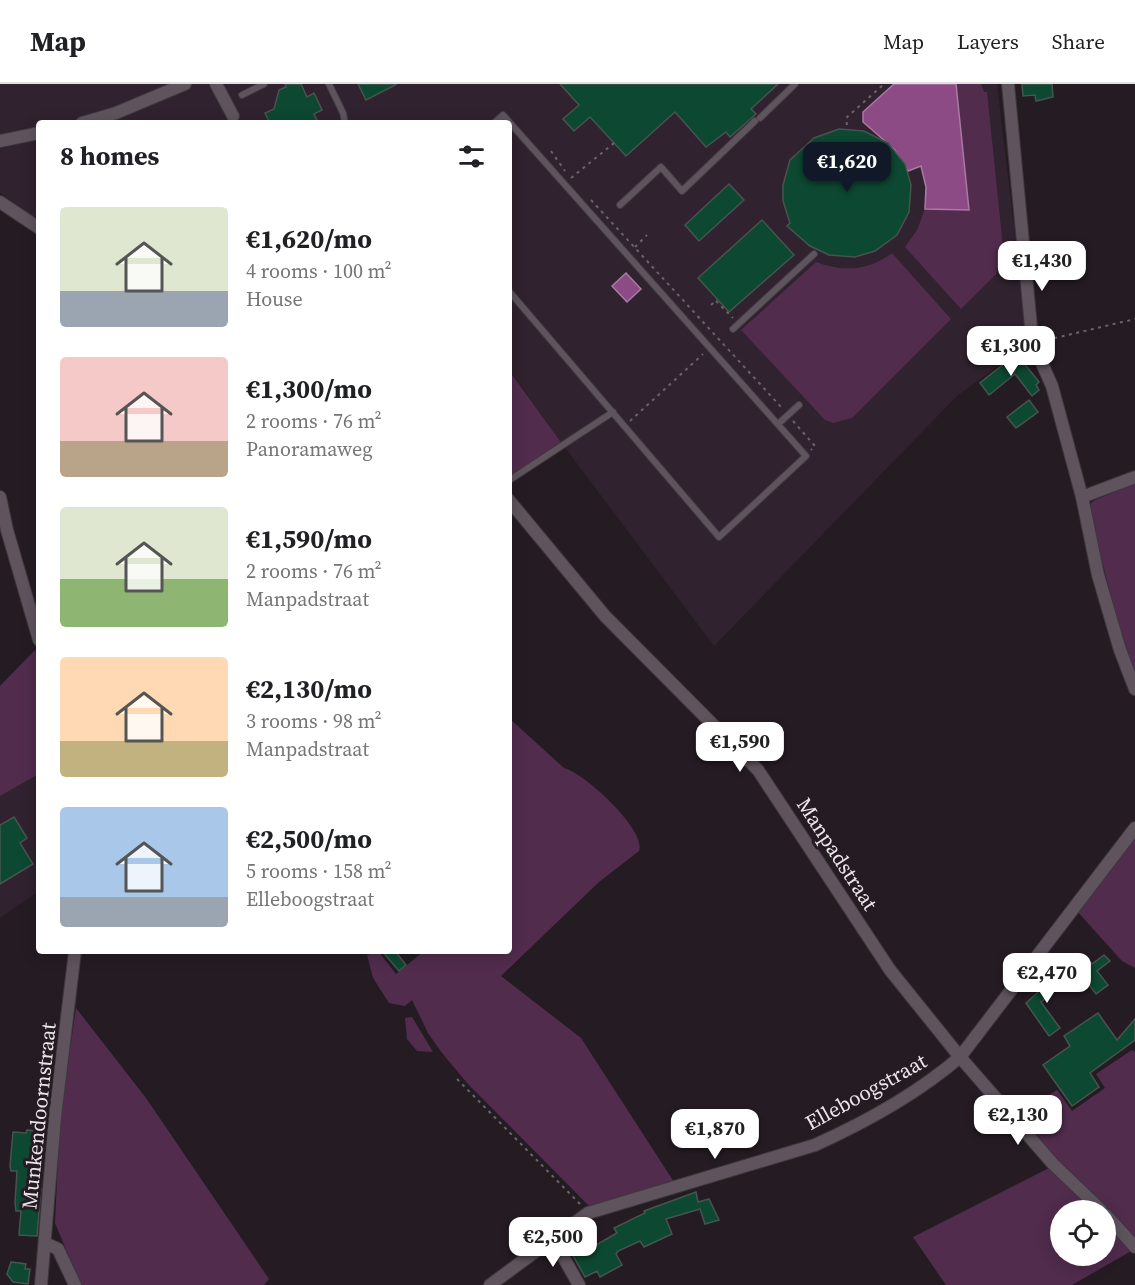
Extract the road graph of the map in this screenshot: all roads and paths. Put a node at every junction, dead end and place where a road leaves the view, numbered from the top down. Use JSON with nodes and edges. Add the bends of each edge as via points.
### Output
{"nodes":[{"id":1,"x":185,"y":84,"type":"edge"},
{"id":2,"x":216,"y":84,"type":"edge"},
{"id":3,"x":264,"y":84,"type":"edge"},
{"id":4,"x":328,"y":84,"type":"edge"},
{"id":5,"x":795,"y":84,"type":"edge"},
{"id":6,"x":884,"y":84,"type":"edge"},
{"id":7,"x":1008,"y":84,"type":"edge"},
{"id":8,"x":242,"y":95,"type":"dead end"},
{"id":9,"x":233,"y":119,"type":"edge"},
{"id":10,"x":92,"y":120,"type":"edge"},
{"id":11,"x":344,"y":120,"type":"edge"},
{"id":12,"x":512,"y":125,"type":"edge"},
{"id":13,"x":847,"y":125,"type":"dead end"},
{"id":14,"x":36,"y":134,"type":"edge"},
{"id":15,"x":0,"y":141,"type":"edge"},
{"id":16,"x":614,"y":143,"type":"dead end"},
{"id":17,"x":551,"y":151,"type":"dead end"},
{"id":18,"x":587,"y":195,"type":"dead end"},
{"id":19,"x":0,"y":202,"type":"edge"},
{"id":20,"x":620,"y":205,"type":"dead end"},
{"id":21,"x":36,"y":226,"type":"edge"},
{"id":22,"x":647,"y":235,"type":"dead end"},
{"id":23,"x":635,"y":247,"type":"junction"},
{"id":24,"x":814,"y":254,"type":"dead end"},
{"id":25,"x":512,"y":295,"type":"edge"},
{"id":26,"x":711,"y":305,"type":"dead end"},
{"id":27,"x":1135,"y":319,"type":"edge"},
{"id":28,"x":735,"y":326,"type":"junction"},
{"id":29,"x":719,"y":340,"type":"junction"},
{"id":30,"x":1035,"y":344,"type":"junction"},
{"id":31,"x":710,"y":348,"type":"junction"},
{"id":32,"x":799,"y":405,"type":"dead end"},
{"id":33,"x":613,"y":412,"type":"junction"},
{"id":34,"x":788,"y":415,"type":"junction"},
{"id":35,"x":778,"y":424,"type":"junction"},
{"id":36,"x":625,"y":426,"type":"junction"},
{"id":37,"x":805,"y":454,"type":"junction"},
{"id":38,"x":1135,"y":477,"type":"edge"},
{"id":39,"x":512,"y":478,"type":"edge"},
{"id":40,"x":0,"y":497,"type":"edge"},
{"id":41,"x":1082,"y":497,"type":"junction"},
{"id":42,"x":512,"y":504,"type":"edge"},
{"id":43,"x":36,"y":630,"type":"edge"},
{"id":44,"x":1135,"y":689,"type":"edge"},
{"id":45,"x":1135,"y":828,"type":"edge"},
{"id":46,"x":75,"y":954,"type":"edge"},
{"id":47,"x":960,"y":1057,"type":"junction"},
{"id":48,"x":457,"y":1079,"type":"dead end"},
{"id":49,"x":1091,"y":1200,"type":"edge"},
{"id":50,"x":588,"y":1213,"type":"junction"},
{"id":51,"x":1116,"y":1226,"type":"edge"},
{"id":52,"x":552,"y":1237,"type":"junction"},
{"id":53,"x":47,"y":1244,"type":"junction"},
{"id":54,"x":1135,"y":1247,"type":"edge"},
{"id":55,"x":41,"y":1285,"type":"edge"},
{"id":56,"x":75,"y":1285,"type":"edge"},
{"id":57,"x":490,"y":1285,"type":"edge"},
{"id":58,"x":579,"y":1285,"type":"edge"}],
"edges":[{"from":1,"to":10,"type":"street"},
{"from":2,"to":9,"type":"street"},
{"from":3,"to":8,"type":"lane"},
{"from":4,"to":11,"type":"lane"},
{"from":5,"to":20,"type":"lane","via":[[682,191],[661,166]]},
{"from":6,"to":13,"type":"path","via":[[846,118]]},
{"from":7,"to":30,"type":"street"},
{"from":12,"to":31,"type":"lane"},
{"from":14,"to":15,"type":"street"},
{"from":16,"to":17,"type":"path","via":[[571,178]]},
{"from":18,"to":23,"type":"path"},
{"from":19,"to":21,"type":"street"},
{"from":22,"to":23,"type":"path"},
{"from":23,"to":29,"type":"path"},
{"from":24,"to":28,"type":"lane"},
{"from":25,"to":33,"type":"lane"},
{"from":26,"to":28,"type":"path","via":[[717,300]]},
{"from":27,"to":30,"type":"path"},
{"from":28,"to":29,"type":"path"},
{"from":29,"to":34,"type":"path"},
{"from":30,"to":41,"type":"street","via":[[1052,386]]},
{"from":31,"to":35,"type":"lane"},
{"from":31,"to":36,"type":"path"},
{"from":32,"to":34,"type":"lane"},
{"from":33,"to":36,"type":"lane"},
{"from":33,"to":39,"type":"lane"},
{"from":34,"to":35,"type":"lane"},
{"from":34,"to":37,"type":"path","via":[[815,446]]},
{"from":35,"to":37,"type":"lane"},
{"from":36,"to":37,"type":"lane","via":[[720,537]]},
{"from":38,"to":41,"type":"street"},
{"from":40,"to":43,"type":"street"},
{"from":41,"to":44,"type":"street","via":[[1098,575]]},
{"from":42,"to":47,"type":"street","name":"Manpadstraat","via":[[605,616],[758,770],[890,970]]},
{"from":45,"to":47,"type":"street","name":"Elleboogstraat"},
{"from":46,"to":53,"type":"street","name":"Munkendoornstraat","via":[[55,1117]]},
{"from":47,"to":49,"type":"street","name":"Manpadstraat","via":[[1053,1164]]},
{"from":47,"to":50,"type":"street","name":"Elleboogstraat","via":[[935,1078],[815,1145]]},
{"from":48,"to":50,"type":"path"},
{"from":50,"to":52,"type":"street","name":"Elleboogstraat"},
{"from":51,"to":54,"type":"street"},
{"from":52,"to":57,"type":"street","name":"Elleboogstraat"},
{"from":52,"to":58,"type":"street"},
{"from":53,"to":55,"type":"street","name":"Munkendoornstraat"},
{"from":53,"to":56,"type":"street","via":[[58,1249]]}]}
